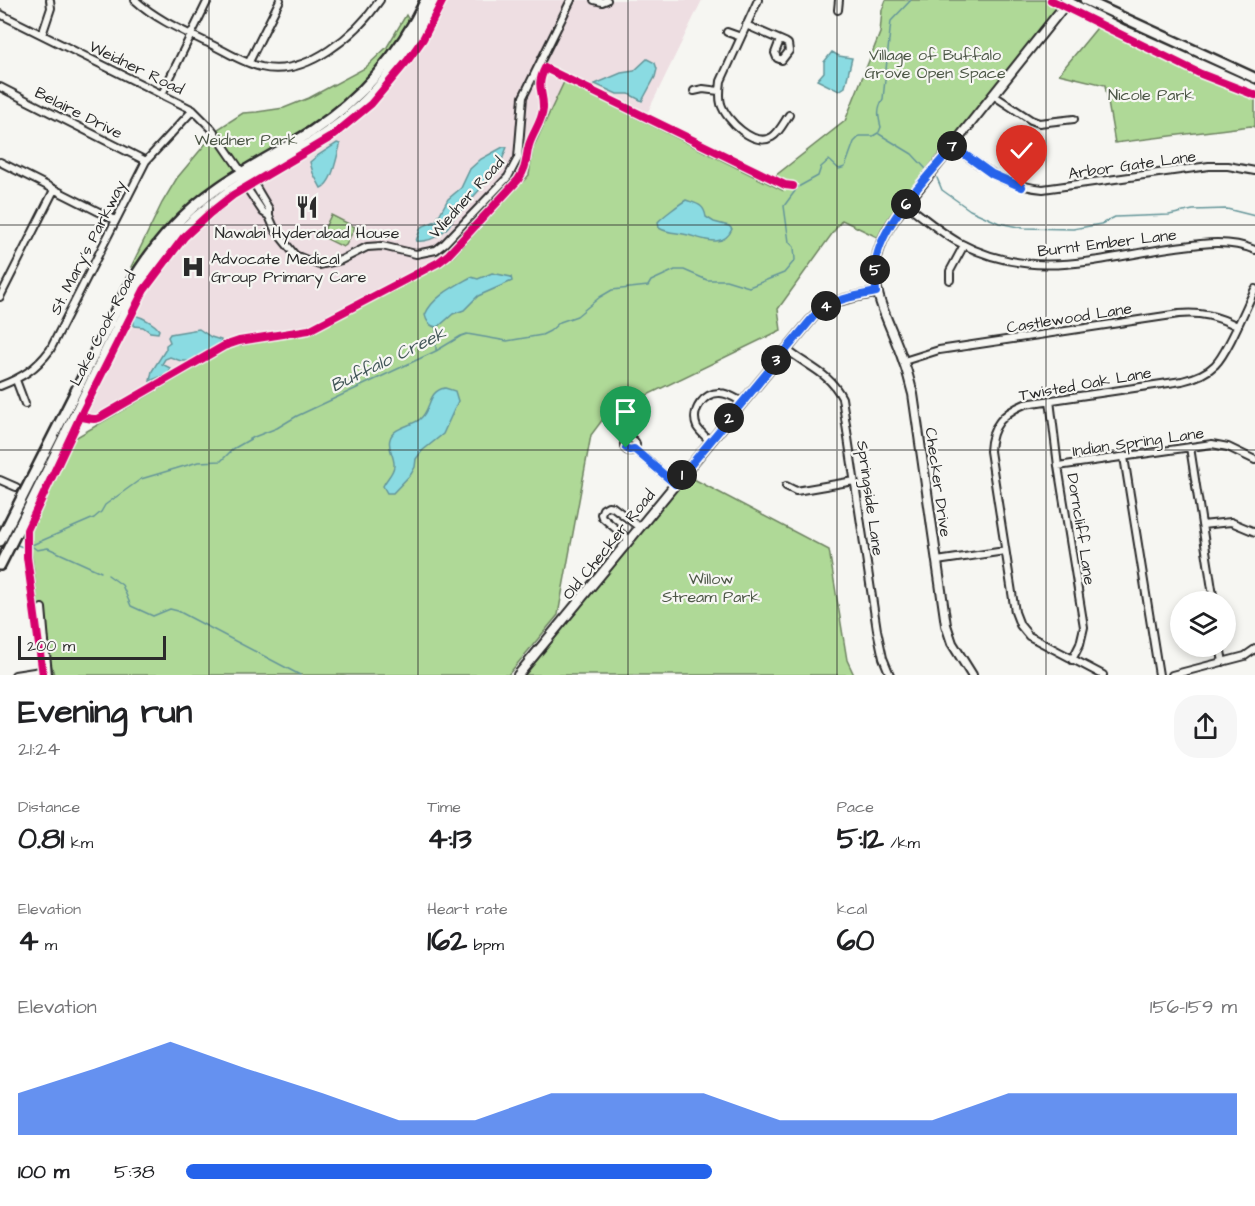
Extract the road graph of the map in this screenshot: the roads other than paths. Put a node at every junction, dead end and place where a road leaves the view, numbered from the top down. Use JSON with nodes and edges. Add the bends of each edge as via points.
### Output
{"nodes":[{"id":1,"x":50,"y":0,"type":"edge"},
{"id":2,"x":135,"y":0,"type":"edge"},
{"id":3,"x":208,"y":0,"type":"edge"},
{"id":4,"x":280,"y":0,"type":"edge"},
{"id":5,"x":380,"y":0,"type":"edge"},
{"id":6,"x":426,"y":0,"type":"edge"},
{"id":7,"x":436,"y":0,"type":"edge"},
{"id":8,"x":571,"y":0,"type":"edge"},
{"id":9,"x":594,"y":0,"type":"edge"},
{"id":10,"x":607,"y":0,"type":"edge"},
{"id":11,"x":758,"y":0,"type":"edge"},
{"id":12,"x":839,"y":0,"type":"edge"},
{"id":13,"x":1085,"y":0,"type":"edge"},
{"id":14,"x":1067,"y":1,"type":"edge"},
{"id":15,"x":837,"y":10,"type":"dead end"},
{"id":16,"x":0,"y":14,"type":"edge"},
{"id":17,"x":746,"y":25,"type":"junction"},
{"id":18,"x":727,"y":32,"type":"dead end"},
{"id":19,"x":190,"y":34,"type":"junction"},
{"id":20,"x":42,"y":36,"type":"junction"},
{"id":21,"x":741,"y":37,"type":"junction"},
{"id":22,"x":780,"y":40,"type":"dead end"},
{"id":23,"x":249,"y":62,"type":"junction"},
{"id":24,"x":1255,"y":78,"type":"edge"},
{"id":25,"x":0,"y":87,"type":"edge"},
{"id":26,"x":1255,"y":89,"type":"edge"},
{"id":27,"x":694,"y":91,"type":"dead end"},
{"id":28,"x":719,"y":91,"type":"junction"},
{"id":29,"x":162,"y":94,"type":"junction"},
{"id":30,"x":993,"y":95,"type":"junction"},
{"id":31,"x":193,"y":110,"type":"junction"},
{"id":32,"x":789,"y":115,"type":"dead end"},
{"id":33,"x":1074,"y":119,"type":"dead end"},
{"id":34,"x":953,"y":146,"type":"junction"},
{"id":35,"x":146,"y":161,"type":"junction"},
{"id":36,"x":0,"y":162,"type":"edge"},
{"id":37,"x":1255,"y":171,"type":"edge"},
{"id":38,"x":244,"y":176,"type":"junction"},
{"id":39,"x":54,"y":190,"type":"junction"},
{"id":40,"x":906,"y":204,"type":"junction"},
{"id":41,"x":115,"y":220,"type":"junction"},
{"id":42,"x":964,"y":245,"type":"junction"},
{"id":43,"x":1255,"y":250,"type":"edge"},
{"id":44,"x":303,"y":260,"type":"joint"},
{"id":45,"x":950,"y":280,"type":"dead end"},
{"id":46,"x":1255,"y":289,"type":"edge"},
{"id":47,"x":876,"y":292,"type":"junction"},
{"id":48,"x":0,"y":297,"type":"edge"},
{"id":49,"x":1237,"y":326,"type":"junction"},
{"id":50,"x":786,"y":349,"type":"junction"},
{"id":51,"x":904,"y":361,"type":"junction"},
{"id":52,"x":16,"y":380,"type":"junction"},
{"id":53,"x":0,"y":386,"type":"edge"},
{"id":54,"x":1050,"y":400,"type":"junction"},
{"id":55,"x":742,"y":402,"type":"junction"},
{"id":56,"x":25,"y":404,"type":"dead end"},
{"id":57,"x":710,"y":441,"type":"junction"},
{"id":58,"x":1190,"y":447,"type":"junction"},
{"id":59,"x":634,"y":449,"type":"dead end"},
{"id":60,"x":1124,"y":457,"type":"junction"},
{"id":61,"x":1255,"y":460,"type":"edge"},
{"id":62,"x":1058,"y":466,"type":"junction"},
{"id":63,"x":0,"y":480,"type":"edge"},
{"id":64,"x":855,"y":481,"type":"junction"},
{"id":65,"x":675,"y":484,"type":"junction"},
{"id":66,"x":786,"y":486,"type":"dead end"},
{"id":67,"x":16,"y":488,"type":"dead end"},
{"id":68,"x":1202,"y":525,"type":"junction"},
{"id":69,"x":639,"y":527,"type":"junction"},
{"id":70,"x":1255,"y":532,"type":"edge"},
{"id":71,"x":629,"y":540,"type":"junction"},
{"id":72,"x":0,"y":541,"type":"edge"},
{"id":73,"x":1005,"y":551,"type":"junction"},
{"id":74,"x":937,"y":561,"type":"junction"},
{"id":75,"x":1,"y":562,"type":"edge"},
{"id":76,"x":1212,"y":591,"type":"edge"},
{"id":77,"x":42,"y":608,"type":"dead end"},
{"id":78,"x":1255,"y":649,"type":"edge"},
{"id":79,"x":1222,"y":657,"type":"edge"},
{"id":80,"x":1072,"y":660,"type":"junction"},
{"id":81,"x":1223,"y":662,"type":"junction"},
{"id":82,"x":48,"y":673,"type":"edge"},
{"id":83,"x":15,"y":675,"type":"edge"},
{"id":84,"x":518,"y":675,"type":"edge"},
{"id":85,"x":890,"y":675,"type":"edge"},
{"id":86,"x":972,"y":675,"type":"edge"},
{"id":87,"x":1103,"y":675,"type":"edge"},
{"id":88,"x":1159,"y":675,"type":"edge"},
{"id":89,"x":1172,"y":675,"type":"edge"}],
"edges":[{"from":1,"to":20,"type":"street"},
{"from":2,"to":19,"type":"street","via":[[155,17]]},
{"from":3,"to":19,"type":"street"},
{"from":4,"to":23,"type":"street"},
{"from":5,"to":23,"type":"street","via":[[346,38],[312,59],[280,68]]},
{"from":6,"to":38,"type":"main road","name":"Lake Cook Road","via":[[397,50],[356,96]]},
{"from":7,"to":38,"type":"main road","name":"Lake Cook Road","via":[[420,31],[374,92],[325,133]]},
{"from":8,"to":44,"type":"street","name":"Wiedner Road","via":[[523,98],[514,167],[445,243],[426,253],[382,246],[367,247],[330,264]]},
{"from":9,"to":10,"type":"street"},
{"from":11,"to":17,"type":"street"},
{"from":12,"to":15,"type":"street"},
{"from":13,"to":24,"type":"main road"},
{"from":14,"to":26,"type":"main road"},
{"from":14,"to":30,"type":"street"},
{"from":16,"to":20,"type":"street","name":"Weidner Road"},
{"from":17,"to":21,"type":"street"},
{"from":17,"to":22,"type":"street"},
{"from":18,"to":21,"type":"street"},
{"from":19,"to":23,"type":"street"},
{"from":19,"to":29,"type":"street"},
{"from":20,"to":29,"type":"street","name":"Weidner Road"},
{"from":21,"to":28,"type":"street"},
{"from":25,"to":35,"type":"street","name":"Belaire Drive"},
{"from":27,"to":28,"type":"street"},
{"from":28,"to":32,"type":"street","via":[[722,105],[734,124],[756,138],[773,136]]},
{"from":29,"to":31,"type":"street","name":"Weidner Road"},
{"from":30,"to":33,"type":"street","via":[[1039,123]]},
{"from":30,"to":34,"type":"street"},
{"from":31,"to":35,"type":"street","name":"St. Mary's Parkway"},
{"from":31,"to":38,"type":"street","name":"Weidner Road","via":[[212,129]]},
{"from":34,"to":37,"type":"street","name":"Arbor Gate Lane","via":[[992,174],[1022,187],[1043,189],[1209,166]]},
{"from":34,"to":40,"type":"street"},
{"from":35,"to":41,"type":"street","name":"St. Mary's Parkway"},
{"from":36,"to":39,"type":"street"},
{"from":38,"to":44,"type":"street","name":"Weidner Road","via":[[263,213],[269,216],[285,244]]},
{"from":38,"to":72,"type":"main road","name":"Lake Cook Road","via":[[204,198],[173,226],[136,274]]},
{"from":38,"to":75,"type":"main road","name":"Lake Cook Road","via":[[189,223],[144,278]]},
{"from":39,"to":41,"type":"street"},
{"from":39,"to":48,"type":"street"},
{"from":40,"to":42,"type":"street","name":"Burnt Ember Lane"},
{"from":40,"to":47,"type":"street","via":[[879,247]]},
{"from":41,"to":52,"type":"street","name":"St. Mary's Parkway","via":[[50,350],[40,363]]},
{"from":42,"to":43,"type":"street","name":"Burnt Ember Lane","via":[[994,258],[1032,265],[1212,243],[1242,244]]},
{"from":42,"to":45,"type":"street","via":[[950,271]]},
{"from":46,"to":49,"type":"street","name":"Twisted Oak Lane"},
{"from":47,"to":50,"type":"street","name":"Old Checker Road","via":[[839,299],[823,308]]},
{"from":47,"to":51,"type":"street","name":"Checker Drive"},
{"from":49,"to":51,"type":"street","name":"Castlewood Lane","via":[[1192,312],[939,350]]},
{"from":49,"to":54,"type":"street","name":"Twisted Oak Lane","via":[[1221,359],[1196,378]]},
{"from":50,"to":55,"type":"street","name":"Old Checker Road"},
{"from":50,"to":64,"type":"street","name":"Springside Lane","via":[[837,386]]},
{"from":51,"to":74,"type":"street","name":"Checker Drive","via":[[913,394]]},
{"from":52,"to":53,"type":"street","name":"St. Mary's Parkway"},
{"from":52,"to":56,"type":"street"},
{"from":54,"to":62,"type":"street","name":"Dorncliff Lane"},
{"from":54,"to":73,"type":"street","name":"Twisted Oak Lane","via":[[1025,404],[1006,414],[990,440]]},
{"from":55,"to":57,"type":"street","name":"Old Checker Road"},
{"from":55,"to":57,"type":"street","via":[[723,393],[702,400],[696,420]]},
{"from":57,"to":65,"type":"street","name":"Old Checker Road"},
{"from":58,"to":60,"type":"street","name":"Indian Spring Lane"},
{"from":58,"to":61,"type":"street","name":"Indian Spring Lane","via":[[1221,445]]},
{"from":58,"to":68,"type":"street"},
{"from":59,"to":65,"type":"street"},
{"from":60,"to":62,"type":"street","name":"Indian Spring Lane"},
{"from":60,"to":88,"type":"street"},
{"from":62,"to":80,"type":"street","name":"Dorncliff Lane","via":[[1084,627]]},
{"from":63,"to":67,"type":"street"},
{"from":64,"to":66,"type":"street","via":[[796,491]]},
{"from":64,"to":85,"type":"street","name":"Springside Lane","via":[[877,630]]},
{"from":65,"to":69,"type":"street","name":"Old Checker Road"},
{"from":68,"to":70,"type":"street","via":[[1231,522]]},
{"from":68,"to":76,"type":"street"},
{"from":69,"to":71,"type":"street","name":"Old Checker Road"},
{"from":69,"to":71,"type":"street","via":[[613,507],[603,509],[603,517]]},
{"from":71,"to":84,"type":"street","name":"Old Checker Road"},
{"from":73,"to":74,"type":"street"},
{"from":73,"to":80,"type":"street","name":"Twisted Oak Lane","via":[[1020,625],[1029,636]]},
{"from":74,"to":86,"type":"street","name":"Checker Drive","via":[[946,625]]},
{"from":77,"to":82,"type":"street"},
{"from":78,"to":81,"type":"street"},
{"from":79,"to":81,"type":"street"},
{"from":80,"to":87,"type":"street","name":"Twisted Oak Lane"},
{"from":81,"to":89,"type":"street"},
{"from":82,"to":83,"type":"street"}]}
